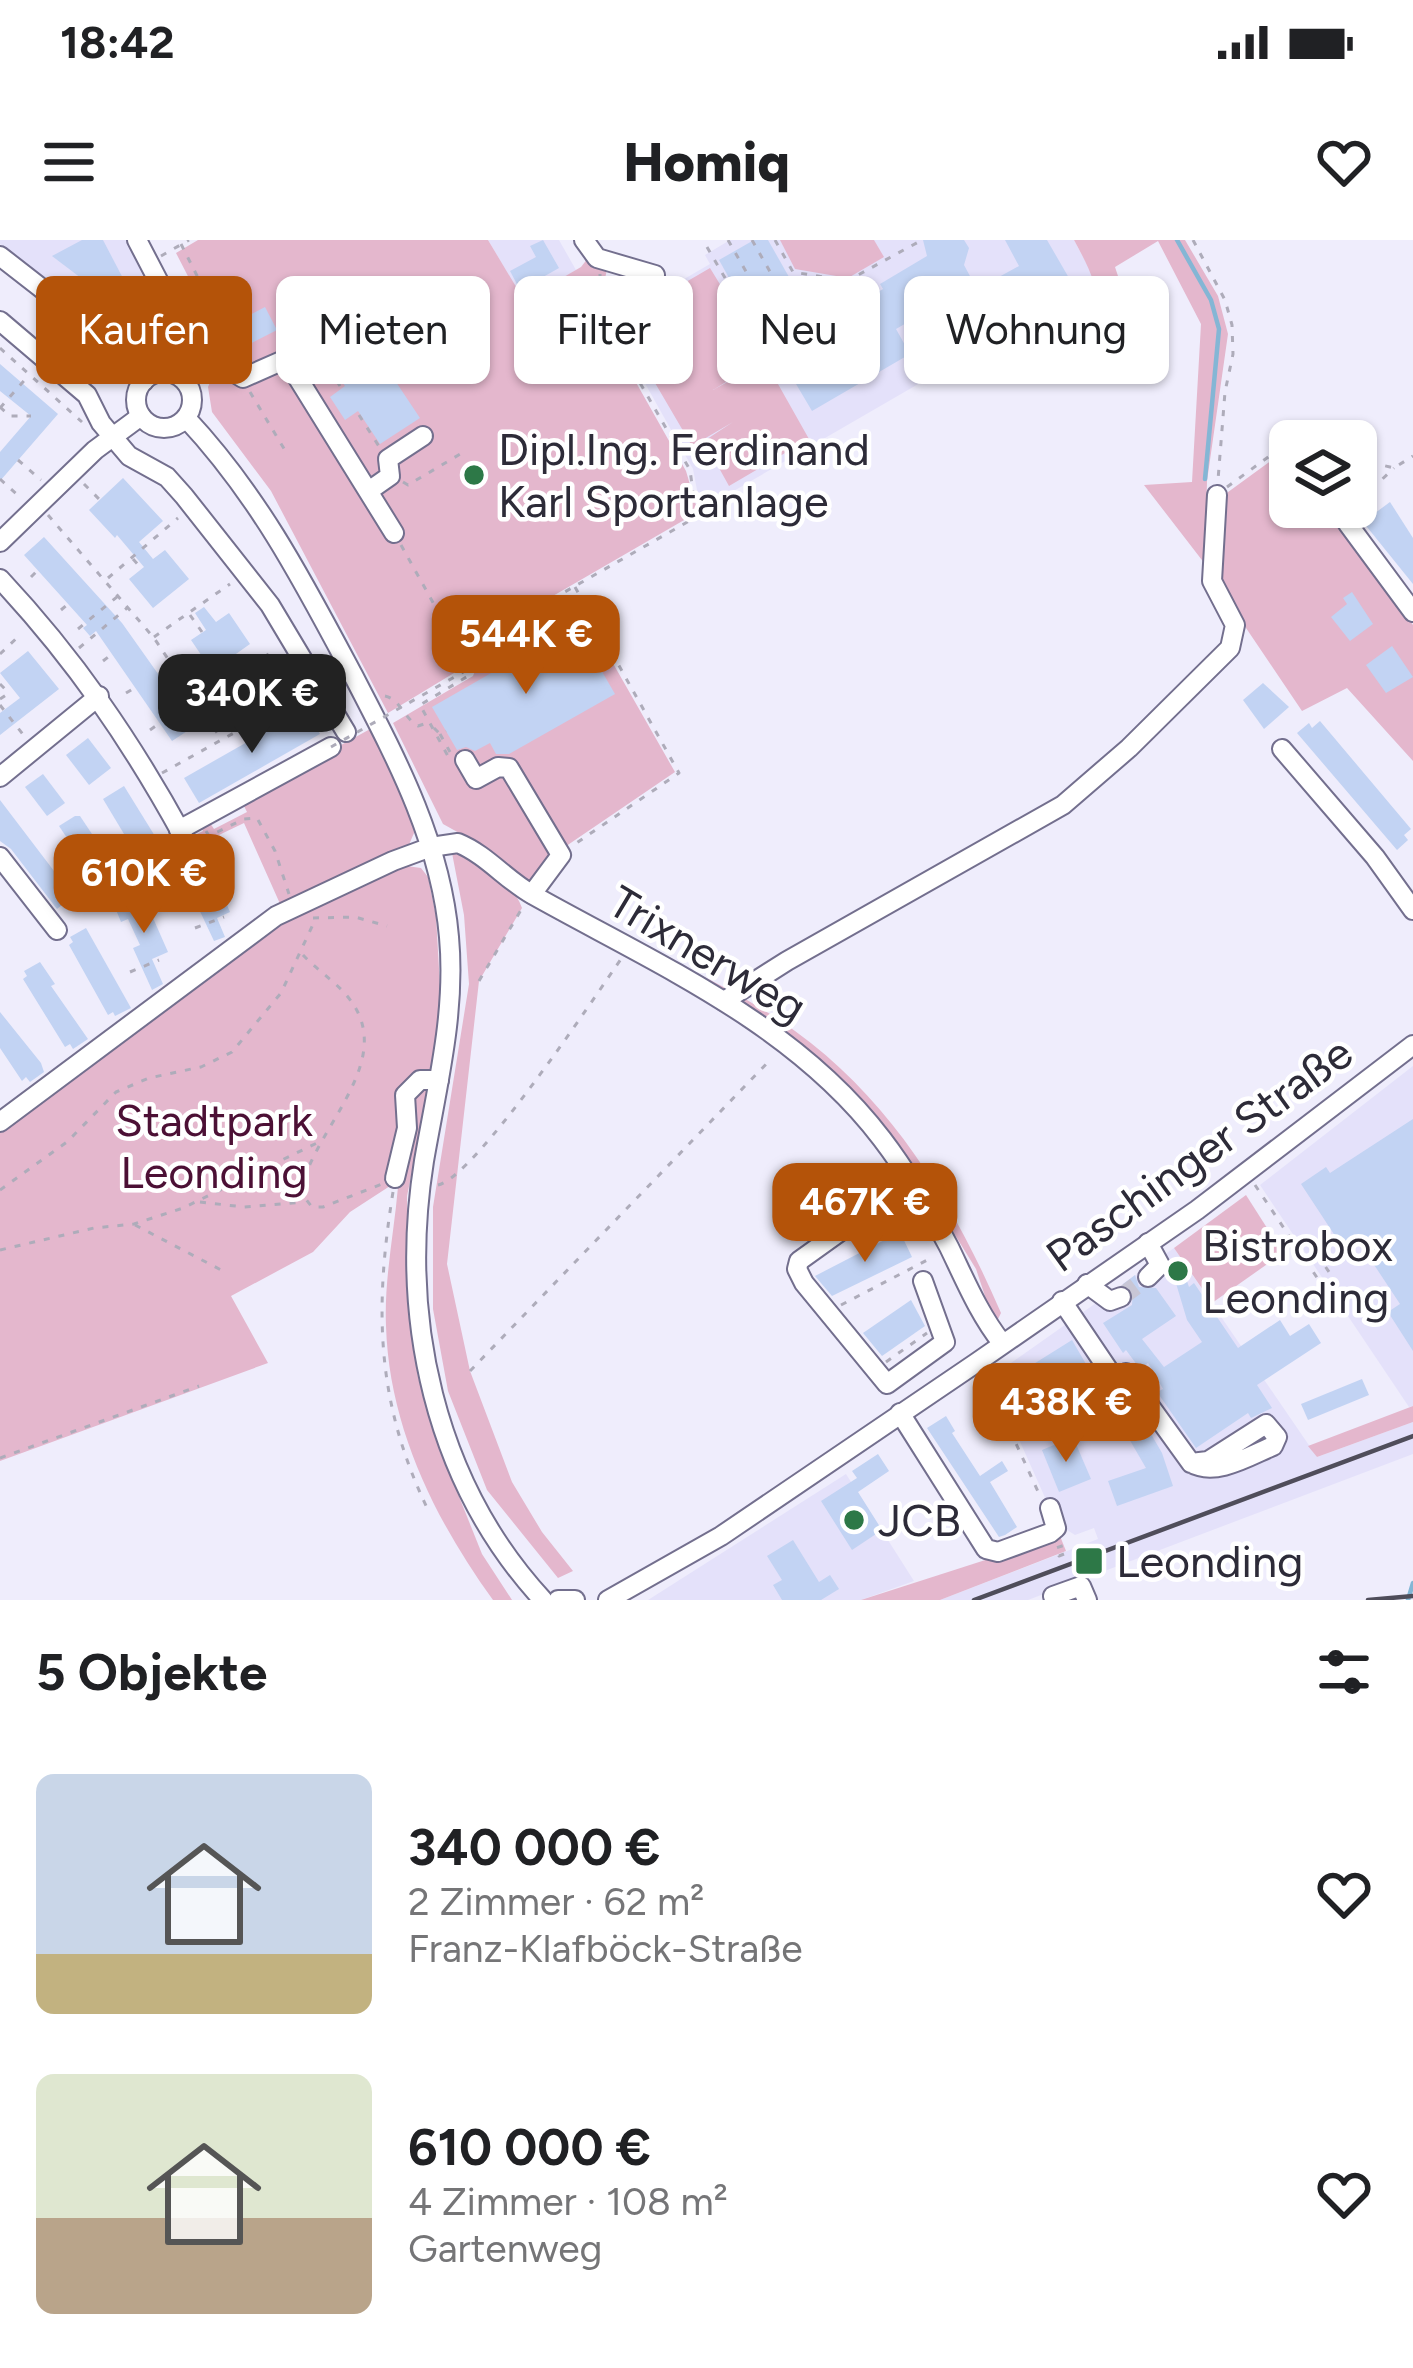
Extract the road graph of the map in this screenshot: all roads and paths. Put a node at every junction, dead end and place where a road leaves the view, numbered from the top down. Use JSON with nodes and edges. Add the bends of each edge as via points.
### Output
{"nodes":[{"id":1,"x":137,"y":240,"type":"edge"},
{"id":2,"x":189,"y":240,"type":"edge"},
{"id":3,"x":584,"y":240,"type":"edge"},
{"id":4,"x":728,"y":240,"type":"edge"},
{"id":5,"x":752,"y":240,"type":"edge"},
{"id":6,"x":775,"y":240,"type":"edge"},
{"id":7,"x":922,"y":240,"type":"edge"},
{"id":8,"x":1193,"y":240,"type":"edge"},
{"id":9,"x":181,"y":244,"type":"junction"},
{"id":10,"x":707,"y":247,"type":"dead end"},
{"id":11,"x":0,"y":256,"type":"edge"},
{"id":12,"x":159,"y":257,"type":"dead end"},
{"id":13,"x":602,"y":260,"type":"junction"},
{"id":14,"x":794,"y":274,"type":"junction"},
{"id":15,"x":655,"y":275,"type":"edge"},
{"id":16,"x":156,"y":276,"type":"edge"},
{"id":17,"x":197,"y":276,"type":"edge"},
{"id":18,"x":600,"y":276,"type":"edge"},
{"id":19,"x":724,"y":276,"type":"edge"},
{"id":20,"x":749,"y":276,"type":"edge"},
{"id":21,"x":772,"y":276,"type":"edge"},
{"id":22,"x":791,"y":276,"type":"edge"},
{"id":23,"x":36,"y":283,"type":"edge"},
{"id":24,"x":0,"y":321,"type":"edge"},
{"id":25,"x":0,"y":348,"type":"edge"},
{"id":26,"x":16,"y":362,"type":"junction"},
{"id":27,"x":8,"y":370,"type":"dead end"},
{"id":28,"x":252,"y":373,"type":"edge"},
{"id":29,"x":30,"y":374,"type":"junction"},
{"id":30,"x":143,"y":384,"type":"edge"},
{"id":31,"x":184,"y":384,"type":"edge"},
{"id":32,"x":247,"y":384,"type":"edge"},
{"id":33,"x":641,"y":384,"type":"edge"},
{"id":34,"x":51,"y":392,"type":"junction"},
{"id":35,"x":44,"y":401,"type":"dead end"},
{"id":36,"x":0,"y":408,"type":"edge"},
{"id":37,"x":358,"y":415,"type":"dead end"},
{"id":38,"x":31,"y":416,"type":"dead end"},
{"id":39,"x":141,"y":416,"type":"junction"},
{"id":40,"x":186,"y":418,"type":"junction"},
{"id":41,"x":102,"y":435,"type":"junction"},
{"id":42,"x":423,"y":436,"type":"dead end"},
{"id":43,"x":286,"y":452,"type":"dead end"},
{"id":44,"x":462,"y":453,"type":"dead end"},
{"id":45,"x":1412,"y":459,"type":"edge"},
{"id":46,"x":18,"y":460,"type":"dead end"},
{"id":47,"x":1269,"y":460,"type":"edge"},
{"id":48,"x":1377,"y":464,"type":"edge"},
{"id":49,"x":389,"y":468,"type":"junction"},
{"id":50,"x":1394,"y":468,"type":"junction"},
{"id":51,"x":0,"y":479,"type":"edge"},
{"id":52,"x":42,"y":481,"type":"dead end"},
{"id":53,"x":82,"y":482,"type":"dead end"},
{"id":54,"x":1377,"y":484,"type":"edge"},
{"id":55,"x":370,"y":490,"type":"junction"},
{"id":56,"x":1217,"y":495,"type":"junction"},
{"id":57,"x":100,"y":500,"type":"dead end"},
{"id":58,"x":31,"y":502,"type":"junction"},
{"id":59,"x":192,"y":506,"type":"junction"},
{"id":60,"x":1351,"y":528,"type":"edge"},
{"id":61,"x":394,"y":533,"type":"joint"},
{"id":62,"x":0,"y":542,"type":"edge"},
{"id":63,"x":132,"y":557,"type":"junction"},
{"id":64,"x":142,"y":568,"type":"dead end"},
{"id":65,"x":38,"y":570,"type":"dead end"},
{"id":66,"x":246,"y":573,"type":"junction"},
{"id":67,"x":31,"y":577,"type":"dead end"},
{"id":68,"x":0,"y":579,"type":"edge"},
{"id":69,"x":107,"y":579,"type":"junction"},
{"id":70,"x":574,"y":586,"type":"junction"},
{"id":71,"x":120,"y":595,"type":"junction"},
{"id":72,"x":68,"y":604,"type":"dead end"},
{"id":73,"x":129,"y":606,"type":"junction"},
{"id":74,"x":61,"y":610,"type":"dead end"},
{"id":75,"x":1413,"y":612,"type":"edge"},
{"id":76,"x":189,"y":613,"type":"junction"},
{"id":77,"x":78,"y":629,"type":"dead end"},
{"id":78,"x":202,"y":632,"type":"dead end"},
{"id":79,"x":22,"y":634,"type":"dead end"},
{"id":80,"x":154,"y":638,"type":"junction"},
{"id":81,"x":87,"y":641,"type":"dead end"},
{"id":82,"x":274,"y":650,"type":"dead end"},
{"id":83,"x":461,"y":651,"type":"junction"},
{"id":84,"x":0,"y":654,"type":"edge"},
{"id":85,"x":112,"y":654,"type":"dead end"},
{"id":86,"x":103,"y":661,"type":"dead end"},
{"id":87,"x":465,"y":670,"type":"junction"},
{"id":88,"x":0,"y":684,"type":"edge"},
{"id":89,"x":136,"y":687,"type":"dead end"},
{"id":90,"x":126,"y":693,"type":"dead end"},
{"id":91,"x":302,"y":694,"type":"dead end"},
{"id":92,"x":99,"y":696,"type":"junction"},
{"id":93,"x":378,"y":698,"type":"dead end"},
{"id":94,"x":197,"y":699,"type":"junction"},
{"id":95,"x":0,"y":702,"type":"edge"},
{"id":96,"x":429,"y":722,"type":"junction"},
{"id":97,"x":160,"y":723,"type":"dead end"},
{"id":98,"x":433,"y":729,"type":"junction"},
{"id":99,"x":151,"y":730,"type":"dead end"},
{"id":100,"x":346,"y":732,"type":"dead end"},
{"id":101,"x":221,"y":740,"type":"junction"},
{"id":102,"x":445,"y":742,"type":"dead end"},
{"id":103,"x":331,"y":747,"type":"joint"},
{"id":104,"x":35,"y":748,"type":"junction"},
{"id":105,"x":1282,"y":749,"type":"dead end"},
{"id":106,"x":465,"y":760,"type":"joint"},
{"id":107,"x":173,"y":768,"type":"dead end"},
{"id":108,"x":0,"y":777,"type":"edge"},
{"id":109,"x":199,"y":818,"type":"junction"},
{"id":110,"x":431,"y":847,"type":"junction"},
{"id":111,"x":561,"y":855,"type":"junction"},
{"id":112,"x":3,"y":861,"type":"edge"},
{"id":113,"x":317,"y":894,"type":"junction"},
{"id":114,"x":527,"y":901,"type":"junction"},
{"id":115,"x":292,"y":902,"type":"dead end"},
{"id":116,"x":1413,"y":910,"type":"edge"},
{"id":117,"x":224,"y":917,"type":"dead end"},
{"id":118,"x":316,"y":918,"type":"junction"},
{"id":119,"x":387,"y":926,"type":"dead end"},
{"id":120,"x":195,"y":928,"type":"dead end"},
{"id":121,"x":57,"y":930,"type":"dead end"},
{"id":122,"x":628,"y":948,"type":"junction"},
{"id":123,"x":302,"y":953,"type":"junction"},
{"id":124,"x":159,"y":960,"type":"dead end"},
{"id":125,"x":130,"y":972,"type":"dead end"},
{"id":126,"x":479,"y":980,"type":"dead end"},
{"id":127,"x":724,"y":1001,"type":"junction"},
{"id":128,"x":786,"y":1044,"type":"junction"},
{"id":129,"x":1413,"y":1045,"type":"edge"},
{"id":130,"x":439,"y":1080,"type":"junction"},
{"id":131,"x":0,"y":1122,"type":"edge"},
{"id":132,"x":323,"y":1139,"type":"junction"},
{"id":133,"x":395,"y":1178,"type":"junction"},
{"id":134,"x":912,"y":1180,"type":"junction"},
{"id":135,"x":1254,"y":1183,"type":"dead end"},
{"id":136,"x":438,"y":1185,"type":"dead end"},
{"id":137,"x":0,"y":1190,"type":"edge"},
{"id":138,"x":197,"y":1202,"type":"junction"},
{"id":139,"x":305,"y":1202,"type":"junction"},
{"id":140,"x":134,"y":1225,"type":"junction"},
{"id":141,"x":1309,"y":1242,"type":"dead end"},
{"id":142,"x":1148,"y":1244,"type":"junction"},
{"id":143,"x":0,"y":1250,"type":"edge"},
{"id":144,"x":936,"y":1255,"type":"dead end"},
{"id":145,"x":224,"y":1271,"type":"dead end"},
{"id":146,"x":1148,"y":1277,"type":"dead end"},
{"id":147,"x":923,"y":1280,"type":"dead end"},
{"id":148,"x":1335,"y":1281,"type":"dead end"},
{"id":149,"x":1088,"y":1284,"type":"junction"},
{"id":150,"x":1324,"y":1288,"type":"dead end"},
{"id":151,"x":1121,"y":1297,"type":"dead end"},
{"id":152,"x":1063,"y":1301,"type":"junction"},
{"id":153,"x":828,"y":1312,"type":"junction"},
{"id":154,"x":940,"y":1323,"type":"junction"},
{"id":155,"x":1002,"y":1343,"type":"junction"},
{"id":156,"x":874,"y":1370,"type":"junction"},
{"id":157,"x":470,"y":1371,"type":"dead end"},
{"id":158,"x":982,"y":1372,"type":"dead end"},
{"id":159,"x":199,"y":1386,"type":"dead end"},
{"id":160,"x":900,"y":1413,"type":"junction"},
{"id":161,"x":0,"y":1458,"type":"edge"},
{"id":162,"x":1191,"y":1463,"type":"dead end"},
{"id":163,"x":1050,"y":1508,"type":"joint"},
{"id":164,"x":429,"y":1512,"type":"dead end"},
{"id":165,"x":1062,"y":1546,"type":"dead end"},
{"id":166,"x":1064,"y":1554,"type":"dead end"},
{"id":167,"x":1053,"y":1596,"type":"dead end"},
{"id":168,"x":543,"y":1600,"type":"edge"},
{"id":169,"x":557,"y":1600,"type":"edge"},
{"id":170,"x":575,"y":1600,"type":"edge"},
{"id":171,"x":608,"y":1600,"type":"edge"},
{"id":172,"x":1087,"y":1600,"type":"edge"}],
"edges":[{"from":1,"to":16,"type":"street"},
{"from":2,"to":9,"type":"path"},
{"from":3,"to":13,"type":"street"},
{"from":4,"to":20,"type":"path"},
{"from":5,"to":21,"type":"path"},
{"from":6,"to":14,"type":"path"},
{"from":7,"to":14,"type":"path","via":[[848,281]]},
{"from":8,"to":56,"type":"path","via":[[1232,326]]},
{"from":9,"to":12,"type":"path"},
{"from":9,"to":17,"type":"path"},
{"from":10,"to":19,"type":"path"},
{"from":11,"to":23,"type":"street"},
{"from":13,"to":15,"type":"street"},
{"from":13,"to":18,"type":"path"},
{"from":14,"to":22,"type":"path"},
{"from":24,"to":41,"type":"street","via":[[87,395]]},
{"from":25,"to":26,"type":"path"},
{"from":26,"to":27,"type":"path"},
{"from":26,"to":29,"type":"path"},
{"from":28,"to":55,"type":"street","via":[[286,359]]},
{"from":29,"to":34,"type":"path"},
{"from":29,"to":36,"type":"path"},
{"from":30,"to":39,"type":"street"},
{"from":31,"to":40,"type":"street","via":[[192,402]]},
{"from":32,"to":43,"type":"path"},
{"from":33,"to":70,"type":"path","via":[[690,470],[704,512]]},
{"from":34,"to":35,"type":"path"},
{"from":34,"to":41,"type":"path"},
{"from":36,"to":38,"type":"path"},
{"from":37,"to":49,"type":"path"},
{"from":39,"to":40,"type":"street","via":[[162,428]]},
{"from":39,"to":41,"type":"street"},
{"from":40,"to":110,"type":"street","via":[[284,545],[386,740]]},
{"from":41,"to":58,"type":"street"},
{"from":41,"to":59,"type":"street","via":[[166,477]]},
{"from":42,"to":49,"type":"street"},
{"from":44,"to":49,"type":"path","via":[[409,485]]},
{"from":45,"to":50,"type":"path"},
{"from":46,"to":52,"type":"path"},
{"from":47,"to":56,"type":"path"},
{"from":48,"to":50,"type":"path"},
{"from":49,"to":55,"type":"street"},
{"from":50,"to":54,"type":"path"},
{"from":51,"to":58,"type":"path"},
{"from":53,"to":57,"type":"path"},
{"from":55,"to":61,"type":"street"},
{"from":56,"to":127,"type":"street","via":[[1212,581],[1235,626],[1230,648],[1063,805]]},
{"from":58,"to":62,"type":"street"},
{"from":58,"to":69,"type":"path"},
{"from":59,"to":63,"type":"path"},
{"from":59,"to":66,"type":"street"},
{"from":60,"to":75,"type":"street"},
{"from":61,"to":83,"type":"path"},
{"from":63,"to":64,"type":"path"},
{"from":63,"to":69,"type":"path"},
{"from":65,"to":67,"type":"path"},
{"from":66,"to":76,"type":"path"},
{"from":66,"to":100,"type":"street"},
{"from":68,"to":92,"type":"street"},
{"from":69,"to":71,"type":"path"},
{"from":70,"to":83,"type":"path"},
{"from":70,"to":111,"type":"path","via":[[679,773]]},
{"from":71,"to":73,"type":"path"},
{"from":71,"to":77,"type":"path"},
{"from":72,"to":74,"type":"path"},
{"from":73,"to":80,"type":"path"},
{"from":73,"to":81,"type":"path"},
{"from":76,"to":78,"type":"path"},
{"from":76,"to":80,"type":"path"},
{"from":79,"to":84,"type":"path"},
{"from":80,"to":94,"type":"path"},
{"from":82,"to":94,"type":"path"},
{"from":83,"to":87,"type":"path"},
{"from":85,"to":86,"type":"path"},
{"from":87,"to":96,"type":"path","via":[[468,676],[419,705]]},
{"from":87,"to":103,"type":"path","bridge":true},
{"from":88,"to":95,"type":"path","via":[[11,692]]},
{"from":89,"to":90,"type":"path"},
{"from":91,"to":101,"type":"path"},
{"from":92,"to":104,"type":"street"},
{"from":92,"to":109,"type":"street","via":[[181,833]]},
{"from":93,"to":96,"type":"path","via":[[388,695],[418,726]]},
{"from":94,"to":101,"type":"path"},
{"from":95,"to":104,"type":"path"},
{"from":96,"to":98,"type":"path"},
{"from":97,"to":99,"type":"path"},
{"from":98,"to":102,"type":"path"},
{"from":98,"to":106,"type":"path","via":[[454,766]]},
{"from":101,"to":107,"type":"path"},
{"from":103,"to":109,"type":"street"},
{"from":104,"to":108,"type":"street"},
{"from":105,"to":116,"type":"street"},
{"from":106,"to":111,"type":"street","via":[[476,779],[509,768]]},
{"from":109,"to":115,"type":"path","via":[[208,836],[256,818]]},
{"from":110,"to":113,"type":"street"},
{"from":110,"to":114,"type":"street","name":"Trixnerweg","via":[[469,847]]},
{"from":110,"to":130,"type":"street","via":[[452,974]]},
{"from":111,"to":114,"type":"street"},
{"from":112,"to":121,"type":"street"},
{"from":113,"to":118,"type":"path"},
{"from":113,"to":131,"type":"street","via":[[237,943]]},
{"from":114,"to":122,"type":"street","name":"Trixnerweg"},
{"from":114,"to":126,"type":"path"},
{"from":117,"to":120,"type":"path"},
{"from":118,"to":119,"type":"path"},
{"from":118,"to":123,"type":"path"},
{"from":122,"to":127,"type":"street","name":"Trixnerweg"},
{"from":122,"to":136,"type":"path","via":[[533,1082],[460,1173]]},
{"from":123,"to":132,"type":"path","via":[[352,1003],[364,1035],[350,1088]]},
{"from":123,"to":137,"type":"path","via":[[232,1052],[116,1092],[67,1142]]},
{"from":124,"to":125,"type":"path"},
{"from":127,"to":128,"type":"street","name":"Trixnerweg"},
{"from":128,"to":134,"type":"street","name":"Trixnerweg","via":[[863,1116]]},
{"from":128,"to":157,"type":"path"},
{"from":129,"to":142,"type":"street","name":"Paschinger Straße"},
{"from":130,"to":133,"type":"street","via":[[420,1080],[405,1095]]},
{"from":130,"to":168,"type":"street","via":[[415,1236],[424,1357],[470,1492]]},
{"from":132,"to":138,"type":"path"},
{"from":132,"to":139,"type":"path","via":[[302,1183]]},
{"from":133,"to":139,"type":"path","via":[[323,1207]]},
{"from":133,"to":164,"type":"path","via":[[384,1367],[389,1407]]},
{"from":134,"to":153,"type":"street","via":[[799,1261],[803,1283]]},
{"from":134,"to":155,"type":"street","name":"Trixnerweg"},
{"from":135,"to":150,"type":"path"},
{"from":138,"to":139,"type":"path"},
{"from":138,"to":140,"type":"path"},
{"from":140,"to":143,"type":"path"},
{"from":140,"to":145,"type":"path"},
{"from":141,"to":148,"type":"path"},
{"from":142,"to":146,"type":"street","via":[[1160,1265]]},
{"from":142,"to":149,"type":"street","name":"Paschinger Straße"},
{"from":144,"to":153,"type":"path"},
{"from":147,"to":154,"type":"street"},
{"from":149,"to":151,"type":"street","via":[[1110,1301]]},
{"from":149,"to":152,"type":"street","name":"Paschinger Straße"},
{"from":152,"to":155,"type":"street","name":"Paschinger Straße"},
{"from":152,"to":162,"type":"street","via":[[1119,1384],[1126,1372]]},
{"from":153,"to":156,"type":"street"},
{"from":154,"to":156,"type":"path"},
{"from":154,"to":156,"type":"street","via":[[945,1342],[909,1369],[887,1384]]},
{"from":155,"to":160,"type":"street","name":"Paschinger Straße"},
{"from":158,"to":163,"type":"path"},
{"from":159,"to":161,"type":"path"},
{"from":160,"to":163,"type":"street","via":[[986,1549],[1050,1533]]},
{"from":160,"to":171,"type":"street","name":"Paschinger Straße","via":[[721,1536]]},
{"from":165,"to":166,"type":"path"},
{"from":167,"to":172,"type":"street","via":[[1081,1586]]},
{"from":169,"to":170,"type":"street"}]}
